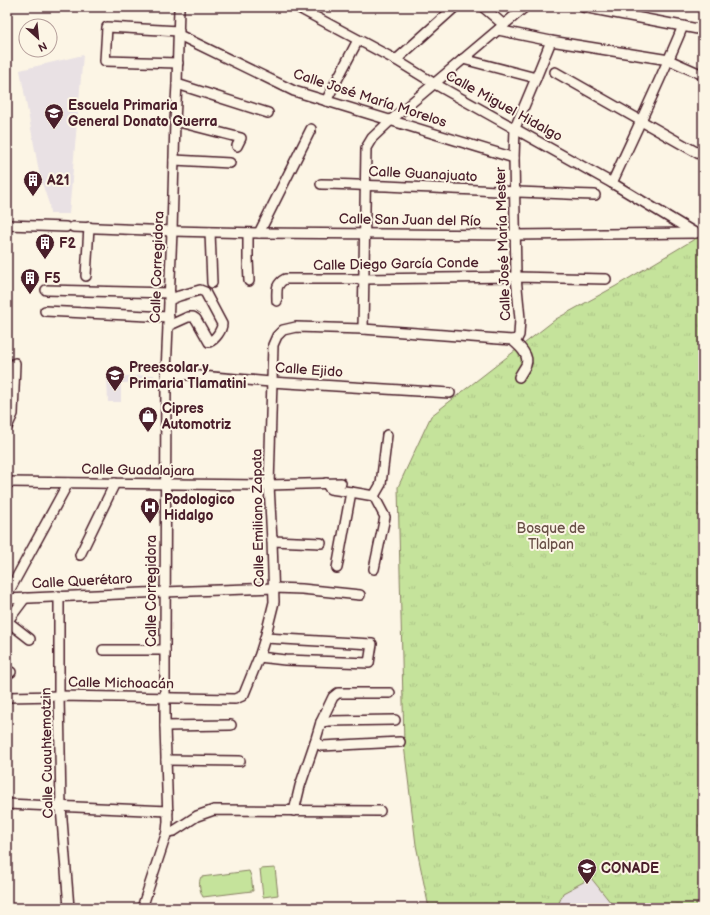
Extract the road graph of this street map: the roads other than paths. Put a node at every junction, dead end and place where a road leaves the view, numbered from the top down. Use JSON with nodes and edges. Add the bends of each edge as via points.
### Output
{"nodes":[{"id":1,"x":179,"y":7,"type":"edge"},
{"id":2,"x":297,"y":7,"type":"edge"},
{"id":3,"x":455,"y":7,"type":"edge"},
{"id":4,"x":483,"y":7,"type":"edge"},
{"id":5,"x":525,"y":7,"type":"edge"},
{"id":6,"x":583,"y":7,"type":"edge"},
{"id":7,"x":313,"y":11,"type":"edge"},
{"id":8,"x":683,"y":26,"type":"junction"},
{"id":9,"x":501,"y":27,"type":"junction"},
{"id":10,"x":703,"y":30,"type":"edge"},
{"id":11,"x":179,"y":33,"type":"junction"},
{"id":12,"x":358,"y":40,"type":"junction"},
{"id":13,"x":551,"y":41,"type":"junction"},
{"id":14,"x":463,"y":59,"type":"junction"},
{"id":15,"x":396,"y":60,"type":"junction"},
{"id":16,"x":669,"y":60,"type":"junction"},
{"id":17,"x":178,"y":62,"type":"junction"},
{"id":18,"x":555,"y":72,"type":"dead end"},
{"id":19,"x":703,"y":75,"type":"edge"},
{"id":20,"x":536,"y":78,"type":"junction"},
{"id":21,"x":177,"y":84,"type":"junction"},
{"id":22,"x":435,"y":84,"type":"junction"},
{"id":23,"x":326,"y":101,"type":"junction"},
{"id":24,"x":268,"y":113,"type":"dead end"},
{"id":25,"x":391,"y":120,"type":"junction"},
{"id":26,"x":640,"y":120,"type":"junction"},
{"id":27,"x":175,"y":121,"type":"junction"},
{"id":28,"x":515,"y":128,"type":"junction"},
{"id":29,"x":311,"y":129,"type":"dead end"},
{"id":30,"x":237,"y":146,"type":"dead end"},
{"id":31,"x":703,"y":156,"type":"edge"},
{"id":32,"x":514,"y":158,"type":"junction"},
{"id":33,"x":174,"y":160,"type":"junction"},
{"id":34,"x":230,"y":162,"type":"dead end"},
{"id":35,"x":612,"y":183,"type":"junction"},
{"id":36,"x":321,"y":184,"type":"dead end"},
{"id":37,"x":365,"y":185,"type":"junction"},
{"id":38,"x":514,"y":192,"type":"junction"},
{"id":39,"x":595,"y":195,"type":"dead end"},
{"id":40,"x":7,"y":225,"type":"edge"},
{"id":41,"x":89,"y":228,"type":"junction"},
{"id":42,"x":172,"y":231,"type":"junction"},
{"id":43,"x":210,"y":232,"type":"junction"},
{"id":44,"x":248,"y":233,"type":"junction"},
{"id":45,"x":259,"y":233,"type":"junction"},
{"id":46,"x":364,"y":233,"type":"junction"},
{"id":47,"x":696,"y":233,"type":"joint"},
{"id":48,"x":515,"y":235,"type":"junction"},
{"id":49,"x":86,"y":276,"type":"dead end"},
{"id":50,"x":516,"y":277,"type":"junction"},
{"id":51,"x":364,"y":279,"type":"junction"},
{"id":52,"x":606,"y":279,"type":"dead end"},
{"id":53,"x":249,"y":281,"type":"dead end"},
{"id":54,"x":212,"y":283,"type":"dead end"},
{"id":55,"x":46,"y":290,"type":"dead end"},
{"id":56,"x":170,"y":296,"type":"junction"},
{"id":57,"x":276,"y":301,"type":"dead end"},
{"id":58,"x":44,"y":311,"type":"dead end"},
{"id":59,"x":168,"y":321,"type":"junction"},
{"id":60,"x":363,"y":329,"type":"junction"},
{"id":61,"x":284,"y":330,"type":"joint"},
{"id":62,"x":512,"y":340,"type":"junction"},
{"id":63,"x":15,"y":363,"type":"dead end"},
{"id":64,"x":166,"y":373,"type":"junction"},
{"id":65,"x":519,"y":377,"type":"dead end"},
{"id":66,"x":271,"y":382,"type":"junction"},
{"id":67,"x":450,"y":393,"type":"dead end"},
{"id":68,"x":7,"y":427,"type":"edge"},
{"id":69,"x":387,"y":435,"type":"dead end"},
{"id":70,"x":7,"y":482,"type":"edge"},
{"id":71,"x":68,"y":483,"type":"junction"},
{"id":72,"x":115,"y":483,"type":"junction"},
{"id":73,"x":326,"y":483,"type":"junction"},
{"id":74,"x":341,"y":483,"type":"dead end"},
{"id":75,"x":165,"y":484,"type":"junction"},
{"id":76,"x":269,"y":485,"type":"junction"},
{"id":77,"x":351,"y":492,"type":"junction"},
{"id":78,"x":374,"y":496,"type":"junction"},
{"id":79,"x":272,"y":541,"type":"junction"},
{"id":80,"x":322,"y":543,"type":"dead end"},
{"id":81,"x":80,"y":555,"type":"dead end"},
{"id":82,"x":337,"y":568,"type":"dead end"},
{"id":83,"x":374,"y":569,"type":"dead end"},
{"id":84,"x":274,"y":588,"type":"junction"},
{"id":85,"x":164,"y":592,"type":"junction"},
{"id":86,"x":360,"y":594,"type":"dead end"},
{"id":87,"x":7,"y":595,"type":"edge"},
{"id":88,"x":59,"y":596,"type":"junction"},
{"id":89,"x":25,"y":598,"type":"junction"},
{"id":90,"x":7,"y":599,"type":"edge"},
{"id":91,"x":7,"y":622,"type":"edge"},
{"id":92,"x":265,"y":638,"type":"junction"},
{"id":93,"x":30,"y":639,"type":"dead end"},
{"id":94,"x":103,"y":650,"type":"dead end"},
{"id":95,"x":164,"y":650,"type":"junction"},
{"id":96,"x":258,"y":657,"type":"junction"},
{"id":97,"x":390,"y":693,"type":"dead end"},
{"id":98,"x":59,"y":696,"type":"junction"},
{"id":99,"x":7,"y":697,"type":"edge"},
{"id":100,"x":166,"y":698,"type":"junction"},
{"id":101,"x":235,"y":699,"type":"joint"},
{"id":102,"x":396,"y":720,"type":"dead end"},
{"id":103,"x":321,"y":722,"type":"junction"},
{"id":104,"x":231,"y":724,"type":"dead end"},
{"id":105,"x":165,"y":726,"type":"junction"},
{"id":106,"x":315,"y":742,"type":"junction"},
{"id":107,"x":400,"y":742,"type":"dead end"},
{"id":108,"x":166,"y":760,"type":"junction"},
{"id":109,"x":240,"y":761,"type":"dead end"},
{"id":110,"x":7,"y":804,"type":"edge"},
{"id":111,"x":61,"y":807,"type":"junction"},
{"id":112,"x":168,"y":811,"type":"junction"},
{"id":113,"x":294,"y":811,"type":"junction"},
{"id":114,"x":380,"y":811,"type":"dead end"},
{"id":115,"x":167,"y":832,"type":"junction"},
{"id":116,"x":69,"y":908,"type":"edge"},
{"id":117,"x":142,"y":908,"type":"edge"}],
"edges":[{"from":1,"to":11,"type":"street","name":"Calle Corregidora"},
{"from":2,"to":7,"type":"street","name":"Calle Miguel Hidalgo"},
{"from":3,"to":15,"type":"street"},
{"from":4,"to":9,"type":"street"},
{"from":5,"to":9,"type":"street"},
{"from":6,"to":8,"type":"street"},
{"from":7,"to":12,"type":"street","name":"Calle Miguel Hidalgo"},
{"from":8,"to":10,"type":"street"},
{"from":8,"to":16,"type":"street"},
{"from":9,"to":13,"type":"street"},
{"from":9,"to":14,"type":"street"},
{"from":11,"to":17,"type":"street","name":"Calle Corregidora"},
{"from":11,"to":17,"type":"street","via":[[106,27],[105,61]]},
{"from":11,"to":23,"type":"street","name":"Calle José María Morelos","via":[[294,91]]},
{"from":12,"to":15,"type":"street","name":"Calle Miguel Hidalgo"},
{"from":12,"to":23,"type":"street"},
{"from":13,"to":16,"type":"street"},
{"from":13,"to":20,"type":"street","name":"Calle José María Mester"},
{"from":14,"to":20,"type":"street"},
{"from":14,"to":22,"type":"street"},
{"from":15,"to":22,"type":"street","name":"Calle Miguel Hidalgo"},
{"from":16,"to":19,"type":"street"},
{"from":16,"to":26,"type":"street"},
{"from":17,"to":21,"type":"street","name":"Calle Corregidora"},
{"from":18,"to":26,"type":"street"},
{"from":20,"to":28,"type":"street","name":"Calle José María Mester"},
{"from":21,"to":24,"type":"street"},
{"from":21,"to":27,"type":"street","name":"Calle Corregidora"},
{"from":22,"to":25,"type":"street"},
{"from":22,"to":28,"type":"street","name":"Calle Miguel Hidalgo"},
{"from":23,"to":25,"type":"street","name":"Calle José María Morelos"},
{"from":25,"to":32,"type":"street","name":"Calle José María Morelos"},
{"from":25,"to":37,"type":"street","via":[[372,138],[366,148]]},
{"from":26,"to":31,"type":"street"},
{"from":26,"to":35,"type":"street"},
{"from":27,"to":30,"type":"street","via":[[241,138]]},
{"from":27,"to":33,"type":"street","name":"Calle Corregidora"},
{"from":28,"to":32,"type":"street","name":"Calle José María Mester"},
{"from":28,"to":35,"type":"street","name":"Calle Miguel Hidalgo"},
{"from":29,"to":45,"type":"street"},
{"from":32,"to":38,"type":"street","name":"Calle José María Mester"},
{"from":33,"to":34,"type":"street"},
{"from":33,"to":42,"type":"street","name":"Calle Corregidora"},
{"from":35,"to":47,"type":"street","name":"Calle Miguel Hidalgo"},
{"from":36,"to":37,"type":"street","name":"Calle Guanajuato"},
{"from":37,"to":38,"type":"street","name":"Calle Guanajuato"},
{"from":37,"to":46,"type":"street"},
{"from":38,"to":39,"type":"street","name":"Calle Guanajuato"},
{"from":38,"to":48,"type":"street","name":"Calle José María Mester"},
{"from":40,"to":41,"type":"street","name":"Calle San Juan del Río"},
{"from":41,"to":42,"type":"street","name":"Calle San Juan del Río"},
{"from":41,"to":49,"type":"street"},
{"from":42,"to":43,"type":"street","name":"Calle San Juan del Río"},
{"from":42,"to":56,"type":"street","name":"Calle Corregidora"},
{"from":43,"to":44,"type":"street","name":"Calle San Juan del Río"},
{"from":43,"to":54,"type":"street"},
{"from":44,"to":45,"type":"street","name":"Calle San Juan del Río"},
{"from":44,"to":53,"type":"street"},
{"from":45,"to":46,"type":"street","name":"Calle San Juan del Río"},
{"from":46,"to":48,"type":"street","name":"Calle San Juan del Río"},
{"from":46,"to":51,"type":"street"},
{"from":47,"to":48,"type":"street","name":"Calle San Juan del Río"},
{"from":48,"to":50,"type":"street","name":"Calle José María Mester"},
{"from":50,"to":51,"type":"street","name":"Calle Diego García Conde"},
{"from":50,"to":52,"type":"street","name":"Calle Diego García Conde"},
{"from":50,"to":62,"type":"street","name":"Calle José María Mester","via":[[519,335],[517,339]]},
{"from":51,"to":57,"type":"street","name":"Calle Diego García Conde","via":[[285,279],[277,287]]},
{"from":51,"to":60,"type":"street"},
{"from":55,"to":56,"type":"street"},
{"from":56,"to":59,"type":"street","name":"Calle Corregidora"},
{"from":56,"to":59,"type":"street","via":[[200,290],[205,292],[222,328],[209,342],[193,316]]},
{"from":58,"to":59,"type":"street"},
{"from":59,"to":64,"type":"street","name":"Calle Corregidora"},
{"from":60,"to":61,"type":"street","name":"Calle José María Mester","via":[[296,327]]},
{"from":60,"to":62,"type":"street","name":"Calle José María Mester"},
{"from":61,"to":66,"type":"street","name":"Calle Emiliano Zapata","via":[[277,336],[273,345]]},
{"from":62,"to":65,"type":"street","via":[[520,346],[527,358]]},
{"from":63,"to":68,"type":"street","via":[[13,414]]},
{"from":64,"to":66,"type":"street","name":"Calle Ejido"},
{"from":64,"to":75,"type":"street","name":"Calle Corregidora"},
{"from":66,"to":67,"type":"street","name":"Calle Ejido"},
{"from":66,"to":76,"type":"street","name":"Calle Emiliano Zapata"},
{"from":69,"to":78,"type":"street","via":[[381,484]]},
{"from":70,"to":71,"type":"street","name":"Calle Guadalajara"},
{"from":71,"to":72,"type":"street","name":"Calle Guadalajara"},
{"from":71,"to":87,"type":"street"},
{"from":72,"to":75,"type":"street","name":"Calle Guadalajara"},
{"from":72,"to":81,"type":"street"},
{"from":73,"to":74,"type":"street","name":"Calle Guadalajara"},
{"from":73,"to":76,"type":"street","name":"Calle Guadalajara"},
{"from":73,"to":77,"type":"street","via":[[330,489]]},
{"from":75,"to":76,"type":"street","name":"Calle Guadalajara"},
{"from":75,"to":85,"type":"street","name":"Calle Corregidora"},
{"from":76,"to":79,"type":"street","name":"Calle Emiliano Zapata"},
{"from":77,"to":78,"type":"street"},
{"from":77,"to":82,"type":"street"},
{"from":78,"to":83,"type":"street","via":[[385,517]]},
{"from":79,"to":80,"type":"street"},
{"from":79,"to":84,"type":"street","name":"Calle Emiliano Zapata"},
{"from":84,"to":85,"type":"street","name":"Calle Querétaro"},
{"from":84,"to":86,"type":"street","name":"Calle Querétaro"},
{"from":84,"to":92,"type":"street","name":"Calle Emiliano Zapata","via":[[274,602]]},
{"from":85,"to":88,"type":"street","name":"Calle Querétaro"},
{"from":85,"to":95,"type":"street","name":"Calle Corregidora"},
{"from":88,"to":89,"type":"street","name":"Calle Querétaro"},
{"from":88,"to":98,"type":"street","name":"Calle Cuauhtemotzin"},
{"from":89,"to":90,"type":"street","name":"Calle Querétaro"},
{"from":89,"to":91,"type":"street"},
{"from":91,"to":93,"type":"street"},
{"from":92,"to":96,"type":"street","name":"Calle Emiliano Zapata"},
{"from":92,"to":96,"type":"street","via":[[372,644],[369,663]]},
{"from":94,"to":95,"type":"street"},
{"from":95,"to":100,"type":"street","name":"Calle Corregidora"},
{"from":96,"to":101,"type":"street","name":"Calle Emiliano Zapata","via":[[244,694]]},
{"from":97,"to":103,"type":"street","via":[[338,693],[333,697]]},
{"from":98,"to":99,"type":"street","name":"Calle Michoacán"},
{"from":98,"to":100,"type":"street","name":"Calle Michoacán"},
{"from":98,"to":111,"type":"street","name":"Calle Cuauhtemotzin"},
{"from":100,"to":101,"type":"street","name":"Calle Michoacán"},
{"from":100,"to":105,"type":"street","name":"Calle Corregidora"},
{"from":102,"to":103,"type":"street"},
{"from":103,"to":106,"type":"street"},
{"from":104,"to":105,"type":"street"},
{"from":105,"to":108,"type":"street","name":"Calle Corregidora"},
{"from":106,"to":107,"type":"street","via":[[322,746]]},
{"from":106,"to":113,"type":"street"},
{"from":108,"to":109,"type":"street"},
{"from":108,"to":112,"type":"street","name":"Calle Corregidora"},
{"from":110,"to":111,"type":"street"},
{"from":111,"to":112,"type":"street"},
{"from":111,"to":116,"type":"street","name":"Calle Cuauhtemotzin"},
{"from":112,"to":115,"type":"street","name":"Calle Corregidora"},
{"from":113,"to":114,"type":"street"},
{"from":113,"to":115,"type":"street","via":[[214,810],[197,816],[174,831]]},
{"from":115,"to":117,"type":"street","name":"Calle Corregidora"}]}
